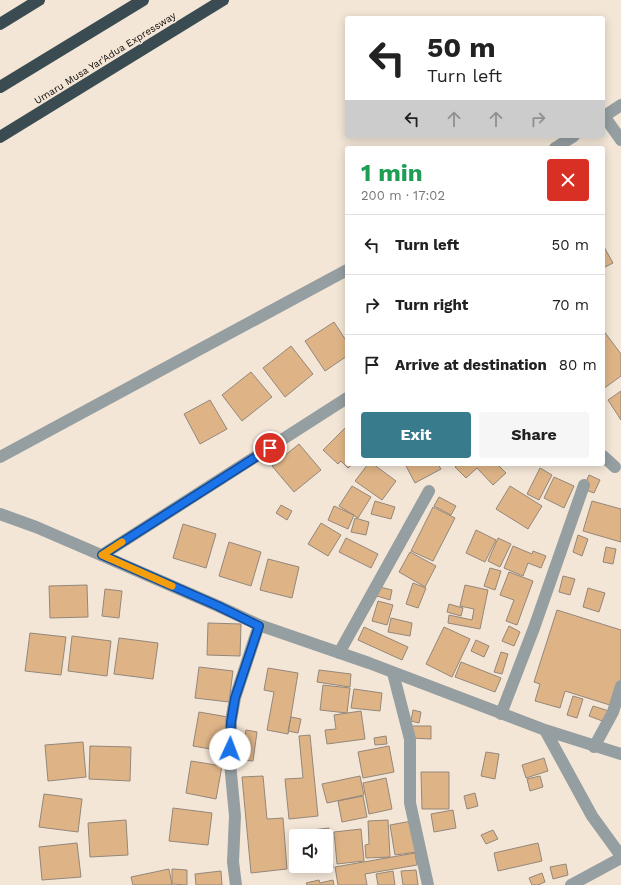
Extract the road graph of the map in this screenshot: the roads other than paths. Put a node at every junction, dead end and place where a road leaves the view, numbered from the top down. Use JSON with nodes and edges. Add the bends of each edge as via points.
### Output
{"nodes":[{"id":1,"x":39,"y":0,"type":"edge"},
{"id":2,"x":143,"y":0,"type":"edge"},
{"id":3,"x":223,"y":0,"type":"edge"},
{"id":4,"x":0,"y":24,"type":"edge"},
{"id":5,"x":0,"y":87,"type":"edge"},
{"id":6,"x":621,"y":105,"type":"edge"},
{"id":7,"x":605,"y":115,"type":"edge"},
{"id":8,"x":605,"y":117,"type":"edge"},
{"id":9,"x":0,"y":137,"type":"edge"},
{"id":10,"x":571,"y":138,"type":"edge"},
{"id":11,"x":621,"y":140,"type":"edge"},
{"id":12,"x":558,"y":146,"type":"edge"},
{"id":13,"x":345,"y":271,"type":"edge"},
{"id":14,"x":345,"y":399,"type":"edge"},
{"id":15,"x":0,"y":457,"type":"edge"},
{"id":16,"x":605,"y":458,"type":"edge"},
{"id":17,"x":616,"y":467,"type":"dead end"},
{"id":18,"x":584,"y":485,"type":"dead end"},
{"id":19,"x":429,"y":491,"type":"dead end"},
{"id":20,"x":0,"y":514,"type":"edge"},
{"id":21,"x":102,"y":555,"type":"junction"},
{"id":22,"x":259,"y":626,"type":"junction"},
{"id":23,"x":339,"y":653,"type":"junction"},
{"id":24,"x":394,"y":673,"type":"junction"},
{"id":25,"x":621,"y":686,"type":"edge"},
{"id":26,"x":501,"y":714,"type":"junction"},
{"id":27,"x":545,"y":730,"type":"junction"},
{"id":28,"x":594,"y":747,"type":"junction"},
{"id":29,"x":621,"y":754,"type":"edge"},
{"id":30,"x":621,"y":857,"type":"edge"},
{"id":31,"x":577,"y":884,"type":"edge"},
{"id":32,"x":236,"y":885,"type":"edge"},
{"id":33,"x":428,"y":885,"type":"edge"}],
"edges":[{"from":1,"to":4,"type":"highway"},
{"from":2,"to":5,"type":"highway"},
{"from":3,"to":9,"type":"highway","name":"Umaru Musa Yar'Adua Expressway"},
{"from":6,"to":7,"type":"street"},
{"from":8,"to":11,"type":"street"},
{"from":10,"to":12,"type":"street"},
{"from":13,"to":15,"type":"street"},
{"from":14,"to":21,"type":"street"},
{"from":16,"to":17,"type":"street"},
{"from":18,"to":26,"type":"street"},
{"from":19,"to":23,"type":"street"},
{"from":20,"to":21,"type":"street"},
{"from":21,"to":22,"type":"street"},
{"from":22,"to":23,"type":"street"},
{"from":22,"to":32,"type":"street","via":[[235,698],[231,722],[230,763],[235,816],[233,862]]},
{"from":23,"to":24,"type":"street"},
{"from":24,"to":26,"type":"street"},
{"from":24,"to":33,"type":"street","via":[[410,739],[410,803]]},
{"from":25,"to":28,"type":"street","via":[[613,712]]},
{"from":26,"to":27,"type":"street"},
{"from":27,"to":28,"type":"street"},
{"from":27,"to":30,"type":"street","via":[[592,816]]},
{"from":28,"to":29,"type":"street"},
{"from":30,"to":31,"type":"street"}]}
